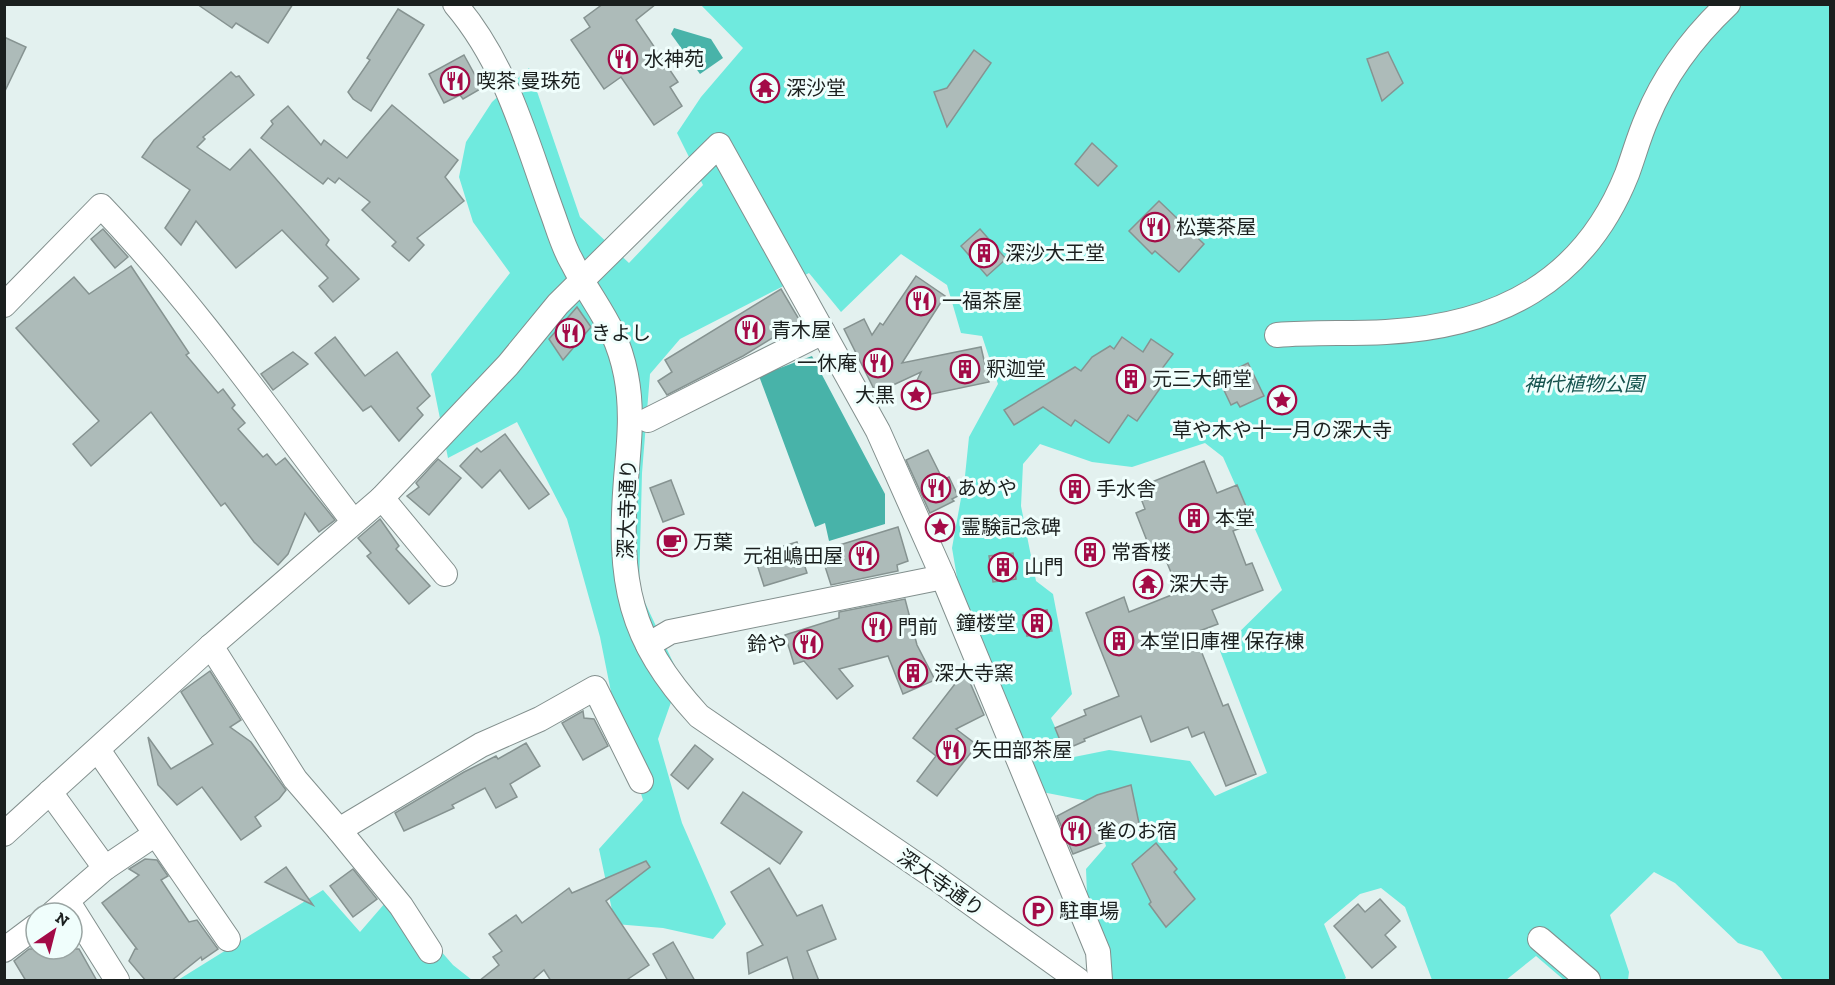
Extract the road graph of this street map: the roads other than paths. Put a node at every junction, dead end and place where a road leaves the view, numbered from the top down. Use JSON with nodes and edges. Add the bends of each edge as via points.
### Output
{"nodes":[{"id":1,"x":454,"y":4,"type":"edge"},
{"id":2,"x":1728,"y":4,"type":"edge"},
{"id":3,"x":584,"y":280,"type":"junction"},
{"id":4,"x":4,"y":305,"type":"edge"},
{"id":5,"x":823,"y":332,"type":"junction"},
{"id":6,"x":1277,"y":335,"type":"dead end"},
{"id":7,"x":648,"y":420,"type":"dead end"},
{"id":8,"x":382,"y":498,"type":"junction"},
{"id":9,"x":353,"y":521,"type":"junction"},
{"id":10,"x":445,"y":574,"type":"dead end"},
{"id":11,"x":943,"y":577,"type":"junction"},
{"id":12,"x":648,"y":645,"type":"junction"},
{"id":13,"x":211,"y":646,"type":"junction"},
{"id":14,"x":98,"y":750,"type":"junction"},
{"id":15,"x":641,"y":781,"type":"dead end"},
{"id":16,"x":50,"y":792,"type":"junction"},
{"id":17,"x":339,"y":830,"type":"junction"},
{"id":18,"x":4,"y":834,"type":"edge"},
{"id":19,"x":154,"y":835,"type":"junction"},
{"id":20,"x":105,"y":868,"type":"junction"},
{"id":21,"x":69,"y":901,"type":"edge"},
{"id":22,"x":24,"y":935,"type":"edge"},
{"id":23,"x":84,"y":938,"type":"edge"},
{"id":24,"x":228,"y":939,"type":"dead end"},
{"id":25,"x":1540,"y":939,"type":"dead end"},
{"id":26,"x":4,"y":950,"type":"edge"},
{"id":27,"x":430,"y":951,"type":"dead end"},
{"id":28,"x":117,"y":981,"type":"edge"},
{"id":29,"x":1078,"y":981,"type":"edge"},
{"id":30,"x":1100,"y":981,"type":"edge"},
{"id":31,"x":1588,"y":981,"type":"edge"}],
"edges":[{"from":1,"to":3,"type":"street","name":"深大寺通り","via":[[474,28],[502,75],[571,262]]},
{"from":2,"to":6,"type":"street","via":[[1677,62],[1657,94],[1627,174],[1603,221],[1555,278],[1489,314],[1460,322],[1385,332]]},
{"from":3,"to":5,"type":"street","via":[[719,145]]},
{"from":3,"to":8,"type":"street"},
{"from":3,"to":12,"type":"street","name":"深大寺通り","via":[[615,334],[626,375],[631,412],[623,556],[628,591]]},
{"from":4,"to":9,"type":"street","via":[[101,206],[214,341]]},
{"from":5,"to":7,"type":"street"},
{"from":5,"to":11,"type":"street","via":[[878,431]]},
{"from":8,"to":9,"type":"street"},
{"from":8,"to":10,"type":"street"},
{"from":9,"to":13,"type":"street"},
{"from":11,"to":12,"type":"street","via":[[670,632]]},
{"from":11,"to":30,"type":"street","via":[[1098,952]]},
{"from":12,"to":29,"type":"street","name":"深大寺通り","via":[[670,685],[699,716],[936,878]]},
{"from":13,"to":14,"type":"street"},
{"from":13,"to":17,"type":"street","via":[[295,779]]},
{"from":14,"to":16,"type":"street"},
{"from":14,"to":19,"type":"street"},
{"from":15,"to":17,"type":"street","via":[[595,688],[481,745]]},
{"from":16,"to":18,"type":"street"},
{"from":16,"to":20,"type":"street"},
{"from":17,"to":27,"type":"street","via":[[401,906]]},
{"from":19,"to":20,"type":"street"},
{"from":19,"to":24,"type":"street"},
{"from":20,"to":21,"type":"street"},
{"from":22,"to":26,"type":"street"},
{"from":23,"to":28,"type":"street"},
{"from":25,"to":31,"type":"street"}]}
